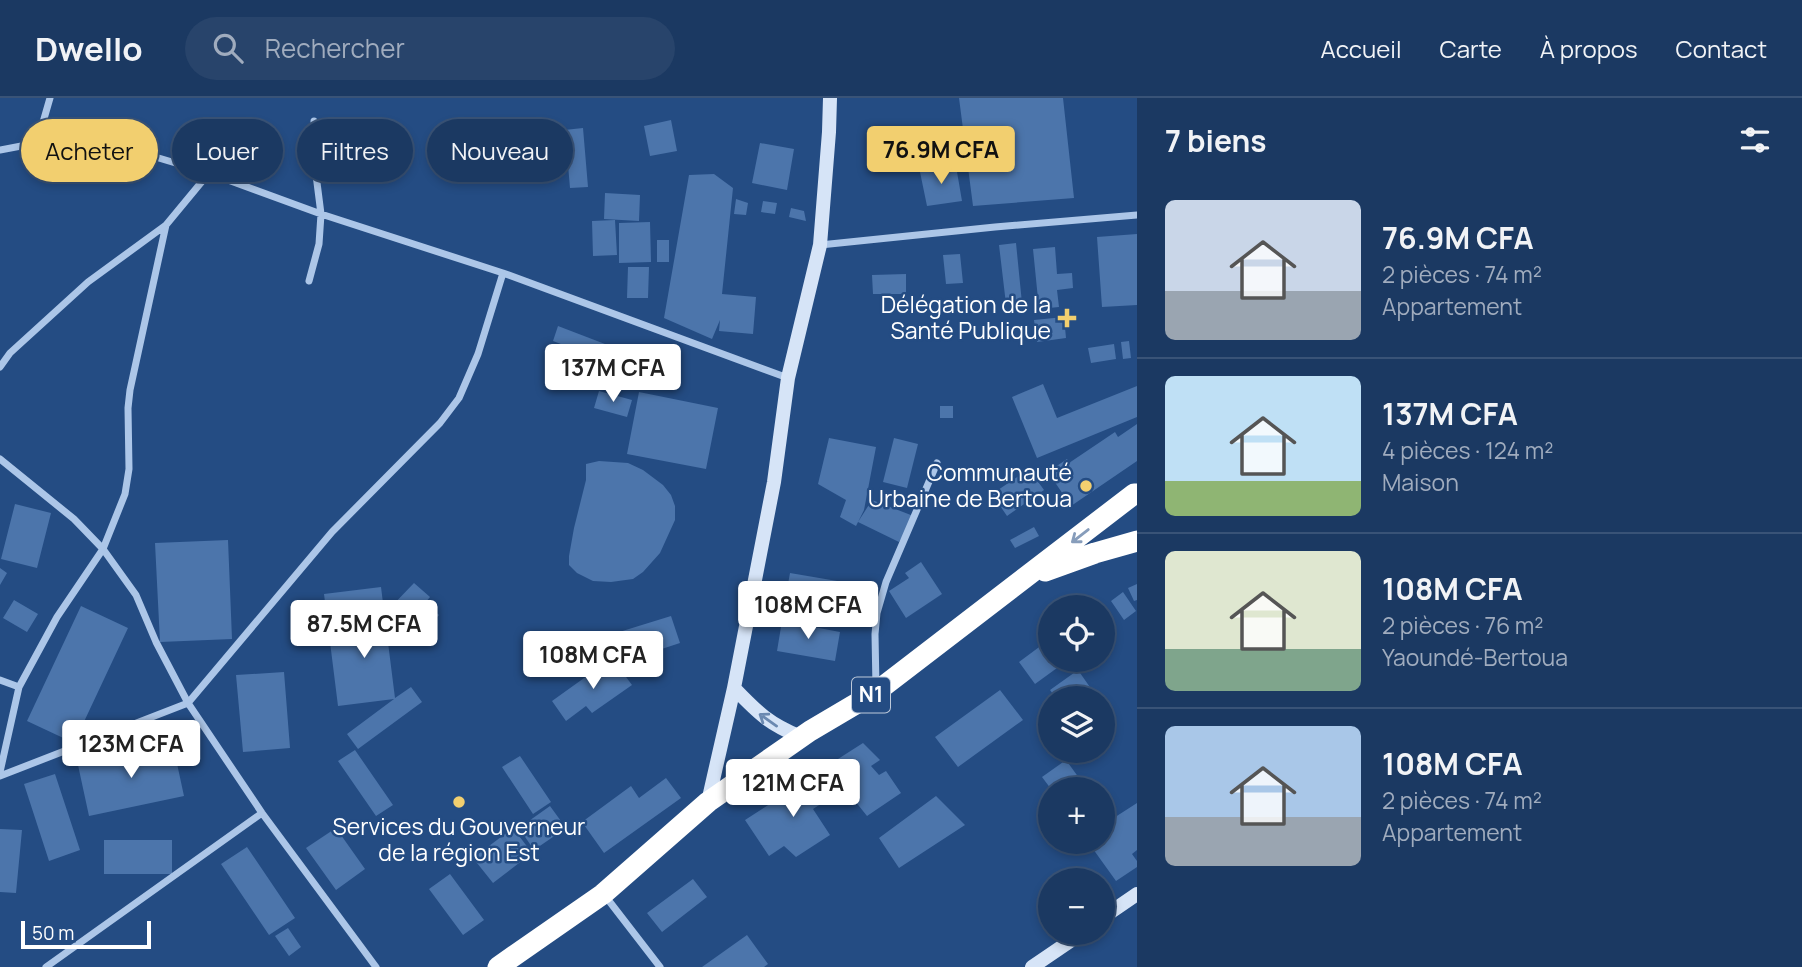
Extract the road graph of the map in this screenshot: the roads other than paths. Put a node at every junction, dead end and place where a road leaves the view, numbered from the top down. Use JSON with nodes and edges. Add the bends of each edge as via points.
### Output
{"nodes":[{"id":1,"x":50,"y":98,"type":"edge"},
{"id":2,"x":830,"y":98,"type":"edge"},
{"id":3,"x":44,"y":119,"type":"edge"},
{"id":4,"x":21,"y":147,"type":"edge"},
{"id":5,"x":0,"y":150,"type":"edge"},
{"id":6,"x":202,"y":182,"type":"edge"},
{"id":7,"x":234,"y":182,"type":"edge"},
{"id":8,"x":317,"y":182,"type":"edge"},
{"id":9,"x":321,"y":214,"type":"junction"},
{"id":10,"x":1137,"y":215,"type":"edge"},
{"id":11,"x":166,"y":225,"type":"junction"},
{"id":12,"x":820,"y":245,"type":"junction"},
{"id":13,"x":503,"y":272,"type":"junction"},
{"id":14,"x":309,"y":281,"type":"dead end"},
{"id":15,"x":0,"y":367,"type":"edge"},
{"id":16,"x":788,"y":378,"type":"junction"},
{"id":17,"x":0,"y":459,"type":"edge"},
{"id":18,"x":937,"y":463,"type":"dead end"},
{"id":19,"x":1136,"y":497,"type":"edge"},
{"id":20,"x":1137,"y":541,"type":"edge"},
{"id":21,"x":103,"y":549,"type":"junction"},
{"id":22,"x":1026,"y":578,"type":"junction"},
{"id":23,"x":0,"y":680,"type":"edge"},
{"id":24,"x":19,"y":687,"type":"junction"},
{"id":25,"x":734,"y":688,"type":"junction"},
{"id":26,"x":876,"y":692,"type":"junction"},
{"id":27,"x":188,"y":703,"type":"junction"},
{"id":28,"x":810,"y":731,"type":"junction"},
{"id":29,"x":0,"y":774,"type":"edge"},
{"id":30,"x":708,"y":802,"type":"junction"},
{"id":31,"x":262,"y":813,"type":"junction"},
{"id":32,"x":603,"y":894,"type":"junction"},
{"id":33,"x":1137,"y":894,"type":"edge"},
{"id":34,"x":1115,"y":909,"type":"edge"},
{"id":35,"x":1064,"y":945,"type":"edge"},
{"id":36,"x":46,"y":967,"type":"edge"},
{"id":37,"x":376,"y":967,"type":"edge"},
{"id":38,"x":498,"y":967,"type":"edge"},
{"id":39,"x":660,"y":967,"type":"edge"},
{"id":40,"x":1032,"y":967,"type":"edge"}],
"edges":[{"from":1,"to":3,"type":"street"},
{"from":2,"to":12,"type":"main road"},
{"from":4,"to":5,"type":"street"},
{"from":6,"to":11,"type":"street"},
{"from":7,"to":9,"type":"street"},
{"from":8,"to":9,"type":"street"},
{"from":9,"to":13,"type":"street"},
{"from":9,"to":14,"type":"street"},
{"from":10,"to":12,"type":"street"},
{"from":11,"to":15,"type":"street","via":[[88,282]]},
{"from":11,"to":21,"type":"street","via":[[130,390],[125,494]]},
{"from":12,"to":16,"type":"main road"},
{"from":13,"to":16,"type":"street"},
{"from":13,"to":27,"type":"street","via":[[459,398],[332,532]]},
{"from":16,"to":25,"type":"main road","via":[[774,482]]},
{"from":17,"to":21,"type":"street","via":[[74,519]]},
{"from":18,"to":26,"type":"street","via":[[877,613]]},
{"from":19,"to":22,"type":"highway","number":"N1","one_way":true},
{"from":20,"to":22,"type":"highway","number":"N1"},
{"from":21,"to":24,"type":"street","via":[[57,617]]},
{"from":21,"to":27,"type":"street","via":[[136,595]]},
{"from":22,"to":26,"type":"highway","number":"N1"},
{"from":23,"to":24,"type":"street"},
{"from":24,"to":29,"type":"street"},
{"from":28,"to":25,"type":"main road","one_way":true,"via":[[801,737],[779,728]]},
{"from":25,"to":30,"type":"main road"},
{"from":26,"to":28,"type":"highway","number":"N1"},
{"from":27,"to":29,"type":"street"},
{"from":27,"to":31,"type":"street"},
{"from":28,"to":30,"type":"highway","number":"N1"},
{"from":30,"to":32,"type":"highway","number":"N1"},
{"from":31,"to":36,"type":"street"},
{"from":31,"to":37,"type":"street"},
{"from":32,"to":38,"type":"highway","number":"N1"},
{"from":32,"to":39,"type":"street"},
{"from":33,"to":34,"type":"main road"},
{"from":35,"to":40,"type":"main road"}]}
